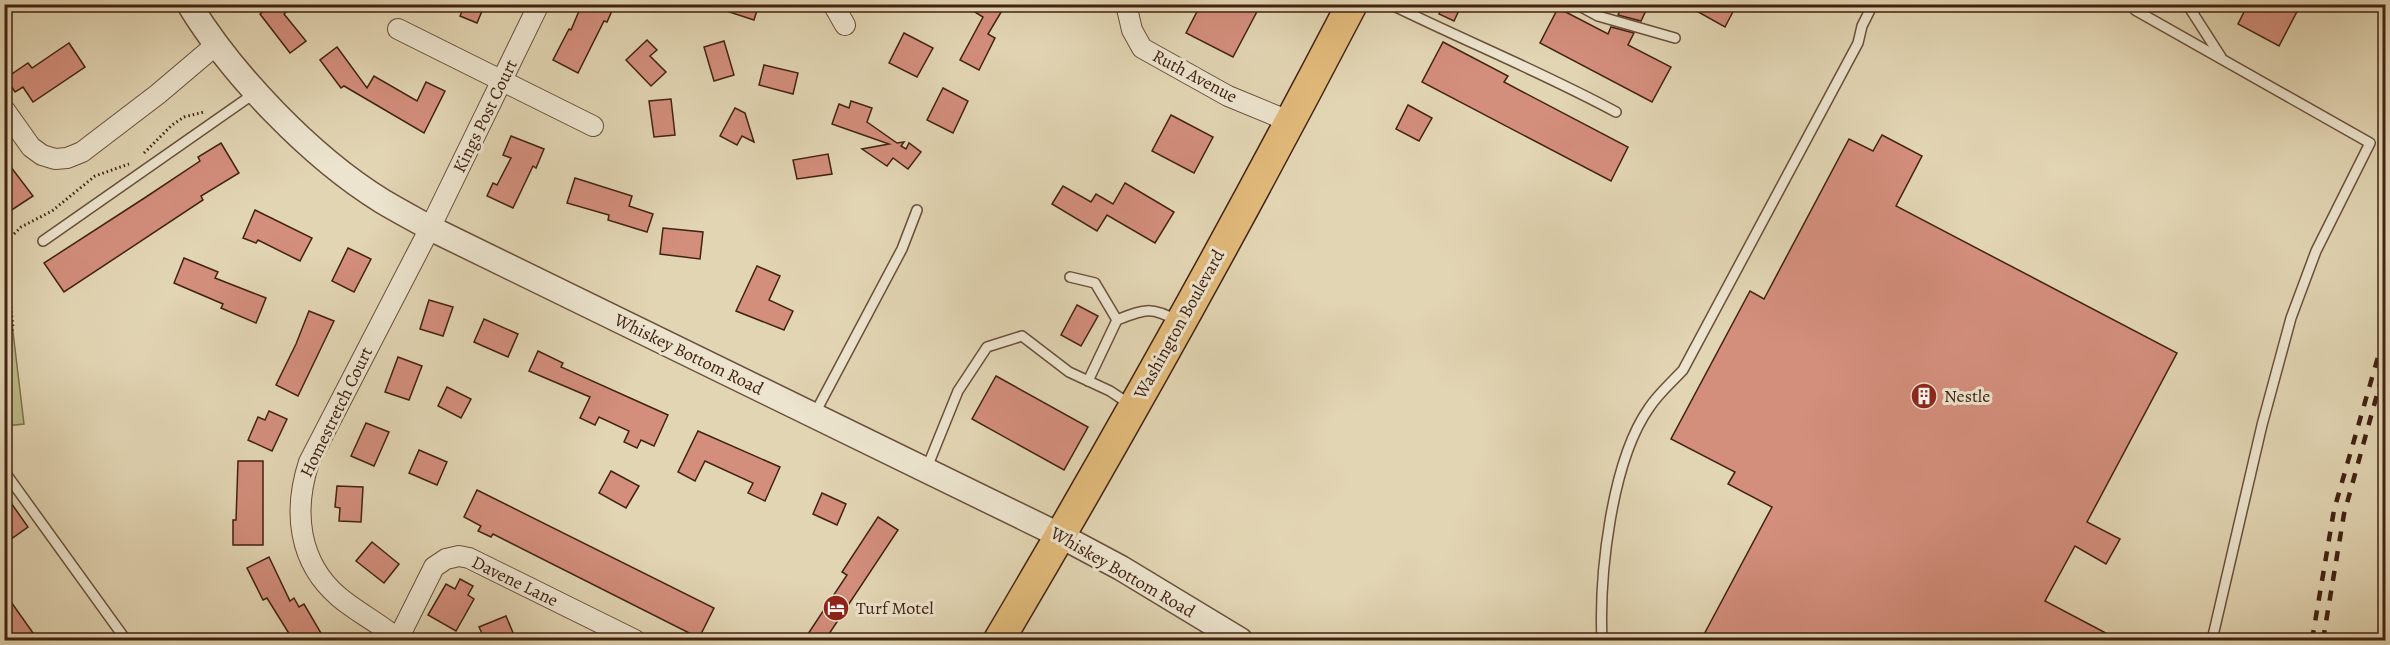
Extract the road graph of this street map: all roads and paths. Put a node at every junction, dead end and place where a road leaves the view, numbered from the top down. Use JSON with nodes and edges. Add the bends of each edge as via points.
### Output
{"nodes":[{"id":1,"x":189,"y":4,"type":"edge"},
{"id":2,"x":539,"y":4,"type":"edge"},
{"id":3,"x":833,"y":4,"type":"edge"},
{"id":4,"x":1126,"y":4,"type":"edge"},
{"id":5,"x":1352,"y":4,"type":"edge"},
{"id":6,"x":1390,"y":4,"type":"edge"},
{"id":7,"x":1576,"y":4,"type":"edge"},
{"id":8,"x":1873,"y":4,"type":"edge"},
{"id":9,"x":2134,"y":4,"type":"edge"},
{"id":10,"x":2187,"y":4,"type":"edge"},
{"id":11,"x":845,"y":25,"type":"dead end"},
{"id":12,"x":398,"y":29,"type":"dead end"},
{"id":13,"x":1675,"y":38,"type":"dead end"},
{"id":14,"x":217,"y":44,"type":"junction"},
{"id":15,"x":2222,"y":59,"type":"junction"},
{"id":16,"x":502,"y":80,"type":"junction"},
{"id":17,"x":257,"y":91,"type":"junction"},
{"id":18,"x":4,"y":109,"type":"edge"},
{"id":19,"x":1616,"y":112,"type":"dead end"},
{"id":20,"x":1291,"y":122,"type":"junction"},
{"id":21,"x":593,"y":126,"type":"dead end"},
{"id":22,"x":916,"y":210,"type":"dead end"},
{"id":23,"x":430,"y":228,"type":"junction"},
{"id":24,"x":43,"y":241,"type":"dead end"},
{"id":25,"x":1070,"y":277,"type":"dead end"},
{"id":26,"x":1117,"y":320,"type":"junction"},
{"id":27,"x":1180,"y":322,"type":"junction"},
{"id":28,"x":1088,"y":381,"type":"junction"},
{"id":29,"x":1133,"y":406,"type":"junction"},
{"id":30,"x":814,"y":415,"type":"junction"},
{"id":31,"x":926,"y":470,"type":"junction"},
{"id":32,"x":4,"y":471,"type":"edge"},
{"id":33,"x":1061,"y":536,"type":"junction"},
{"id":34,"x":126,"y":640,"type":"edge"},
{"id":35,"x":399,"y":640,"type":"edge"},
{"id":36,"x":635,"y":640,"type":"edge"},
{"id":37,"x":999,"y":640,"type":"edge"},
{"id":38,"x":1240,"y":640,"type":"edge"},
{"id":39,"x":1602,"y":640,"type":"edge"},
{"id":40,"x":2212,"y":640,"type":"edge"}],
"edges":[{"from":1,"to":14,"type":"street","name":"Whiskey Bottom Road"},
{"from":2,"to":16,"type":"street","name":"Kings Post Court"},
{"from":3,"to":11,"type":"street"},
{"from":4,"to":20,"type":"street","name":"Ruth Avenue","via":[[1132,30],[1142,48],[1228,96]]},
{"from":5,"to":20,"type":"main road","name":"Washington Boulevard"},
{"from":6,"to":19,"type":"lane"},
{"from":7,"to":13,"type":"lane","via":[[1598,16]]},
{"from":8,"to":39,"type":"lane","via":[[1858,43],[1683,370],[1649,406],[1629,449],[1605,558]]},
{"from":9,"to":15,"type":"lane","via":[[2135,10]]},
{"from":10,"to":15,"type":"lane"},
{"from":12,"to":16,"type":"street"},
{"from":14,"to":17,"type":"street","name":"Whiskey Bottom Road"},
{"from":14,"to":18,"type":"street","via":[[82,152],[67,158],[42,156]]},
{"from":15,"to":40,"type":"lane","via":[[2370,143],[2316,250],[2291,318]]},
{"from":16,"to":21,"type":"street"},
{"from":16,"to":23,"type":"street","name":"Kings Post Court"},
{"from":17,"to":23,"type":"street","name":"Whiskey Bottom Road","via":[[300,136],[345,174]]},
{"from":17,"to":24,"type":"lane"},
{"from":20,"to":27,"type":"main road","name":"Washington Boulevard"},
{"from":22,"to":30,"type":"lane","via":[[902,249]]},
{"from":23,"to":30,"type":"street","name":"Whiskey Bottom Road"},
{"from":23,"to":35,"type":"street","name":"Homestretch Court","via":[[309,462],[301,486],[302,535],[319,577],[339,597]]},
{"from":25,"to":26,"type":"lane","via":[[1095,283]]},
{"from":26,"to":27,"type":"lane","via":[[1140,311],[1159,310]]},
{"from":26,"to":28,"type":"lane"},
{"from":27,"to":29,"type":"main road","name":"Washington Boulevard"},
{"from":28,"to":29,"type":"lane"},
{"from":28,"to":31,"type":"lane","via":[[1022,336],[987,348],[958,391]]},
{"from":29,"to":33,"type":"main road","name":"Washington Boulevard"},
{"from":30,"to":31,"type":"street","name":"Whiskey Bottom Road"},
{"from":31,"to":33,"type":"street","name":"Whiskey Bottom Road"},
{"from":32,"to":34,"type":"lane"},
{"from":33,"to":37,"type":"main road","name":"Washington Boulevard"},
{"from":33,"to":38,"type":"street","name":"Whiskey Bottom Road"},
{"from":35,"to":36,"type":"street","name":"Davene Lane","via":[[434,567],[459,556]]}]}
